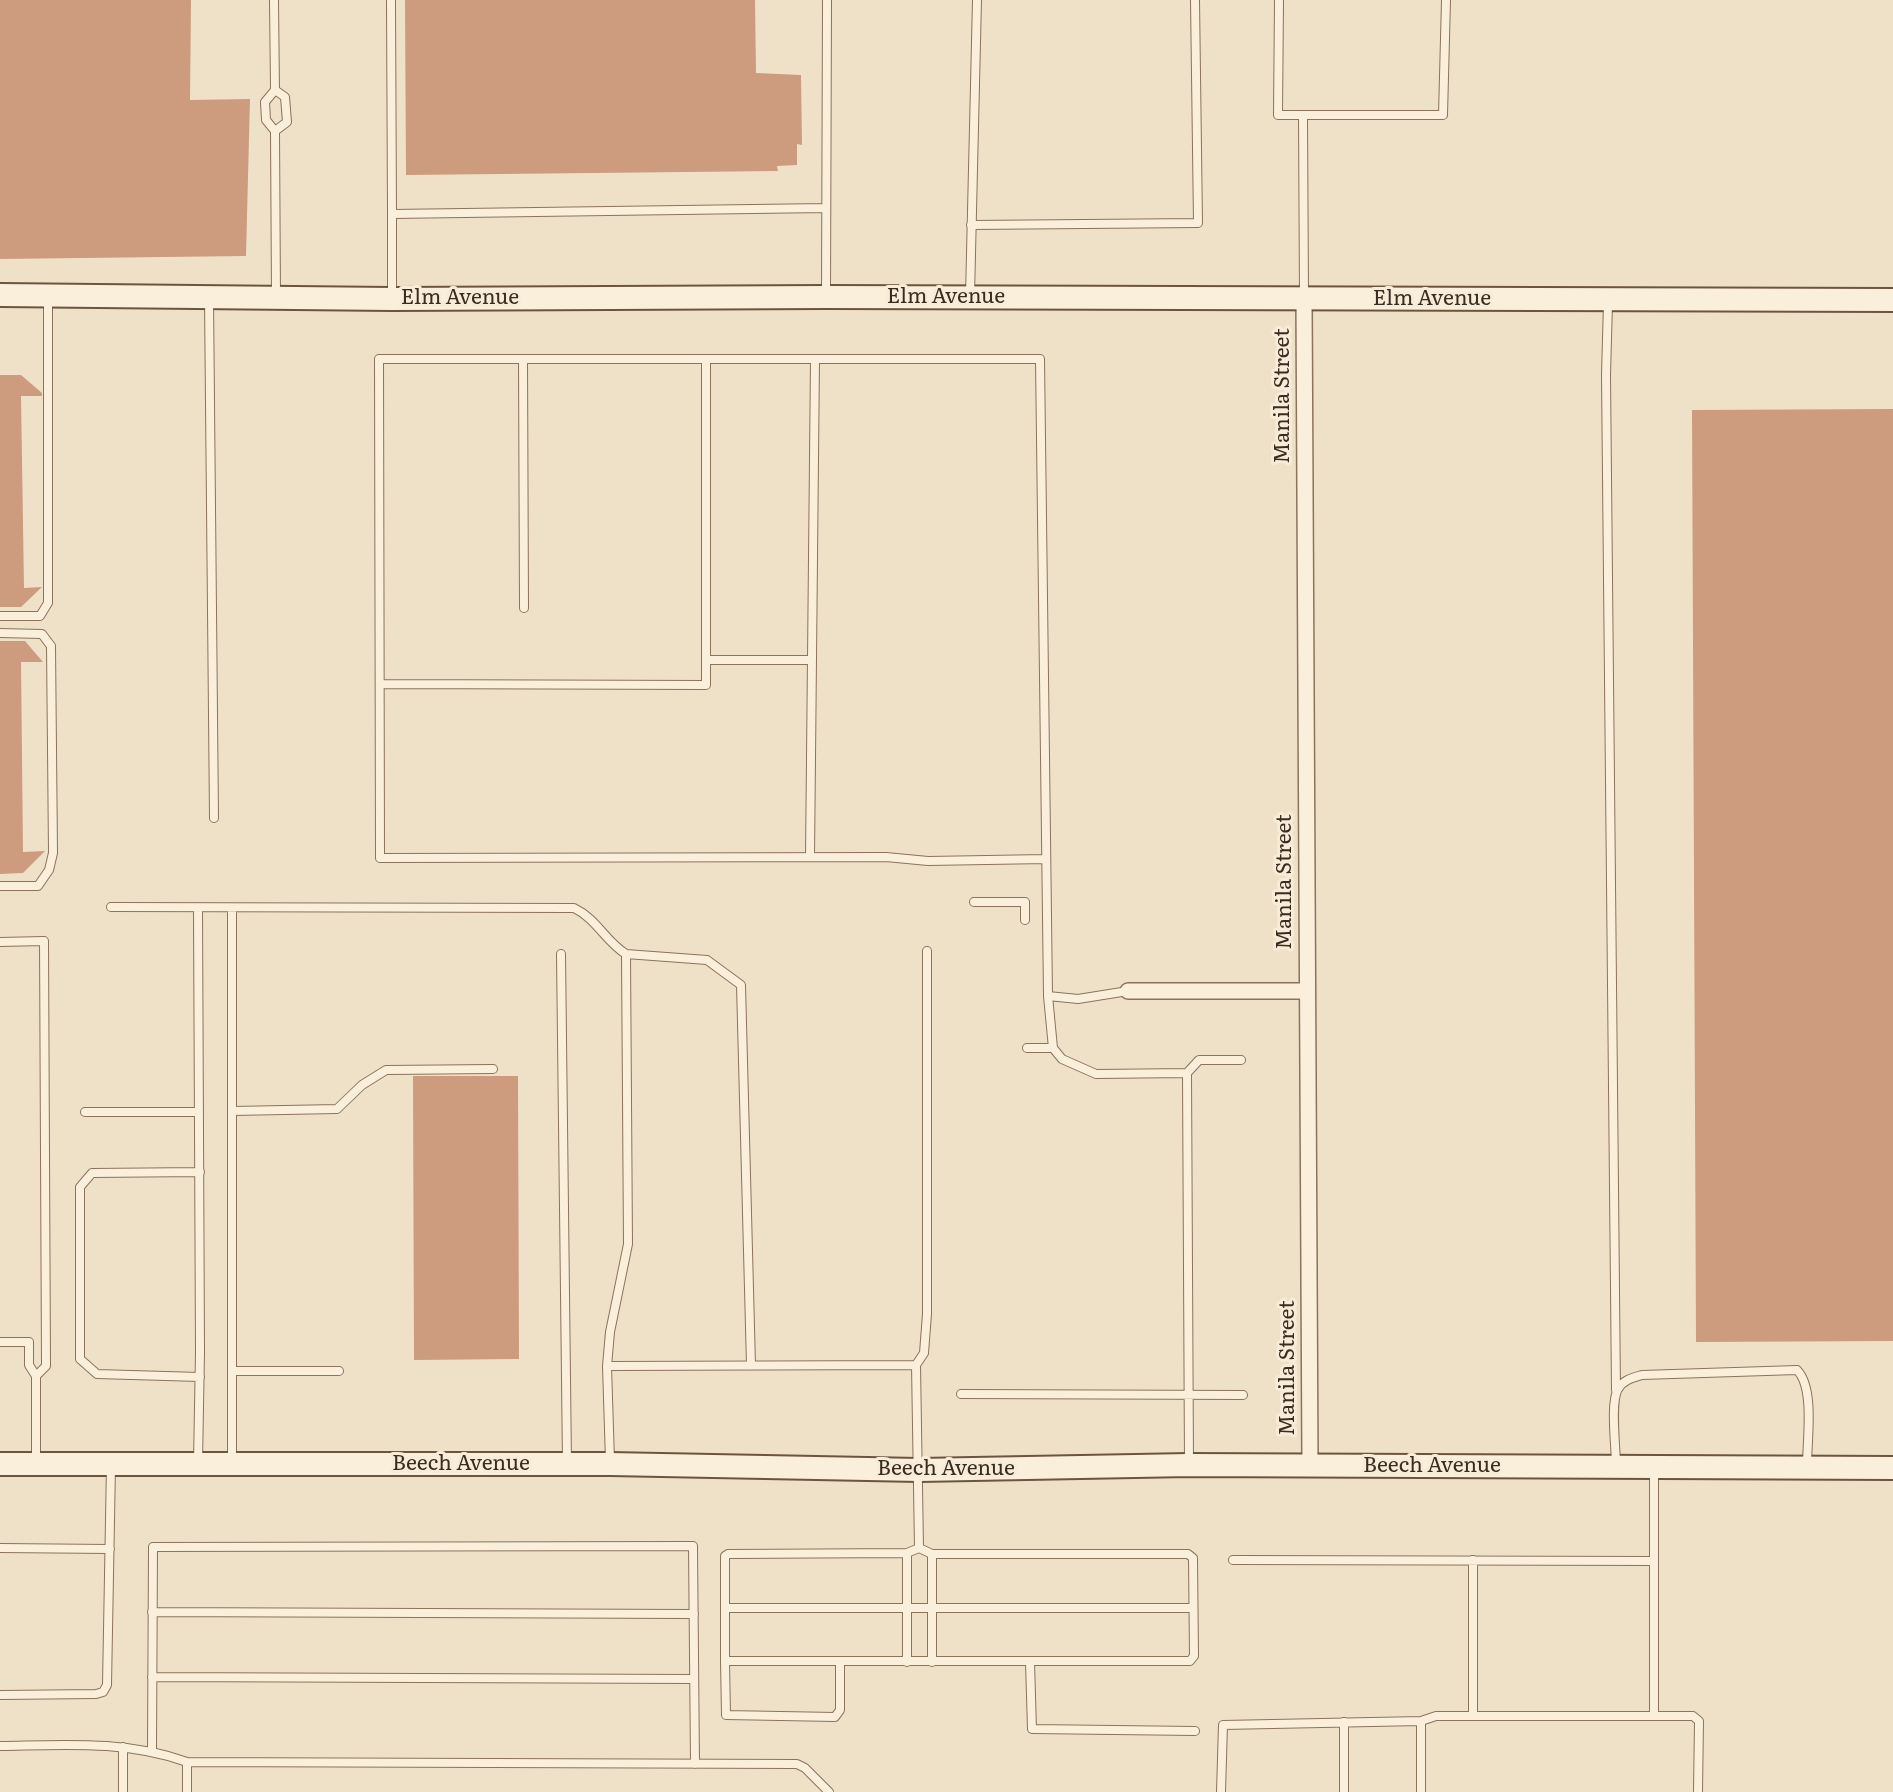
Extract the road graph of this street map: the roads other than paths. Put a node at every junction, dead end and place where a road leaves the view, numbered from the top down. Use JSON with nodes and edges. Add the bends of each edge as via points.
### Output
{"nodes":[{"id":1,"x":274,"y":0,"type":"edge"},
{"id":2,"x":391,"y":0,"type":"edge"},
{"id":3,"x":827,"y":0,"type":"edge"},
{"id":4,"x":977,"y":0,"type":"edge"},
{"id":5,"x":1195,"y":0,"type":"edge"},
{"id":6,"x":1279,"y":0,"type":"edge"},
{"id":7,"x":1446,"y":0,"type":"edge"},
{"id":8,"x":275,"y":90,"type":"junction"},
{"id":9,"x":1303,"y":116,"type":"junction"},
{"id":10,"x":275,"y":131,"type":"junction"},
{"id":11,"x":825,"y":208,"type":"junction"},
{"id":12,"x":392,"y":214,"type":"junction"},
{"id":13,"x":971,"y":225,"type":"junction"},
{"id":14,"x":0,"y":296,"type":"edge"},
{"id":15,"x":48,"y":296,"type":"junction"},
{"id":16,"x":208,"y":297,"type":"junction"},
{"id":17,"x":276,"y":297,"type":"junction"},
{"id":18,"x":826,"y":297,"type":"junction"},
{"id":19,"x":970,"y":298,"type":"junction"},
{"id":20,"x":392,"y":299,"type":"junction"},
{"id":21,"x":1304,"y":299,"type":"junction"},
{"id":22,"x":1608,"y":300,"type":"junction"},
{"id":23,"x":1893,"y":300,"type":"edge"},
{"id":24,"x":523,"y":359,"type":"junction"},
{"id":25,"x":706,"y":359,"type":"junction"},
{"id":26,"x":815,"y":359,"type":"junction"},
{"id":27,"x":524,"y":608,"type":"dead end"},
{"id":28,"x":0,"y":616,"type":"edge"},
{"id":29,"x":0,"y":633,"type":"edge"},
{"id":30,"x":706,"y":660,"type":"junction"},
{"id":31,"x":811,"y":660,"type":"junction"},
{"id":32,"x":380,"y":684,"type":"junction"},
{"id":33,"x":214,"y":818,"type":"dead end"},
{"id":34,"x":810,"y":857,"type":"junction"},
{"id":35,"x":1046,"y":859,"type":"junction"},
{"id":36,"x":0,"y":886,"type":"edge"},
{"id":37,"x":974,"y":902,"type":"dead end"},
{"id":38,"x":111,"y":907,"type":"dead end"},
{"id":39,"x":198,"y":908,"type":"junction"},
{"id":40,"x":232,"y":908,"type":"junction"},
{"id":41,"x":1025,"y":920,"type":"dead end"},
{"id":42,"x":0,"y":942,"type":"edge"},
{"id":43,"x":927,"y":951,"type":"dead end"},
{"id":44,"x":561,"y":954,"type":"dead end"},
{"id":45,"x":626,"y":954,"type":"junction"},
{"id":46,"x":1128,"y":991,"type":"joint"},
{"id":47,"x":1307,"y":991,"type":"junction"},
{"id":48,"x":1048,"y":996,"type":"junction"},
{"id":49,"x":1027,"y":1048,"type":"dead end"},
{"id":50,"x":1053,"y":1048,"type":"junction"},
{"id":51,"x":1241,"y":1060,"type":"dead end"},
{"id":52,"x":493,"y":1069,"type":"dead end"},
{"id":53,"x":1187,"y":1073,"type":"junction"},
{"id":54,"x":232,"y":1111,"type":"junction"},
{"id":55,"x":85,"y":1112,"type":"dead end"},
{"id":56,"x":199,"y":1112,"type":"junction"},
{"id":57,"x":200,"y":1172,"type":"junction"},
{"id":58,"x":0,"y":1342,"type":"edge"},
{"id":59,"x":751,"y":1365,"type":"junction"},
{"id":60,"x":916,"y":1365,"type":"junction"},
{"id":61,"x":607,"y":1366,"type":"junction"},
{"id":62,"x":232,"y":1371,"type":"junction"},
{"id":63,"x":339,"y":1371,"type":"dead end"},
{"id":64,"x":36,"y":1376,"type":"junction"},
{"id":65,"x":200,"y":1377,"type":"junction"},
{"id":66,"x":1617,"y":1390,"type":"junction"},
{"id":67,"x":961,"y":1394,"type":"dead end"},
{"id":68,"x":1190,"y":1395,"type":"junction"},
{"id":69,"x":1243,"y":1395,"type":"dead end"},
{"id":70,"x":0,"y":1464,"type":"edge"},
{"id":71,"x":36,"y":1464,"type":"junction"},
{"id":72,"x":111,"y":1464,"type":"junction"},
{"id":73,"x":198,"y":1464,"type":"junction"},
{"id":74,"x":232,"y":1464,"type":"junction"},
{"id":75,"x":567,"y":1464,"type":"junction"},
{"id":76,"x":610,"y":1464,"type":"junction"},
{"id":77,"x":1189,"y":1465,"type":"junction"},
{"id":78,"x":1310,"y":1465,"type":"junction"},
{"id":79,"x":1617,"y":1467,"type":"junction"},
{"id":80,"x":1654,"y":1467,"type":"junction"},
{"id":81,"x":1807,"y":1468,"type":"junction"},
{"id":82,"x":1893,"y":1468,"type":"edge"},
{"id":83,"x":919,"y":1470,"type":"junction"},
{"id":84,"x":0,"y":1548,"type":"edge"},
{"id":85,"x":919,"y":1548,"type":"junction"},
{"id":86,"x":110,"y":1549,"type":"junction"},
{"id":87,"x":907,"y":1553,"type":"junction"},
{"id":88,"x":932,"y":1554,"type":"junction"},
{"id":89,"x":1233,"y":1560,"type":"dead end"},
{"id":90,"x":1473,"y":1560,"type":"junction"},
{"id":91,"x":1654,"y":1561,"type":"junction"},
{"id":92,"x":725,"y":1608,"type":"junction"},
{"id":93,"x":907,"y":1608,"type":"junction"},
{"id":94,"x":932,"y":1608,"type":"junction"},
{"id":95,"x":1193,"y":1608,"type":"junction"},
{"id":96,"x":152,"y":1612,"type":"junction"},
{"id":97,"x":694,"y":1614,"type":"junction"},
{"id":98,"x":725,"y":1661,"type":"junction"},
{"id":99,"x":840,"y":1662,"type":"junction"},
{"id":100,"x":907,"y":1662,"type":"junction"},
{"id":101,"x":932,"y":1662,"type":"junction"},
{"id":102,"x":1030,"y":1662,"type":"junction"},
{"id":103,"x":152,"y":1677,"type":"junction"},
{"id":104,"x":694,"y":1679,"type":"junction"},
{"id":105,"x":0,"y":1695,"type":"edge"},
{"id":106,"x":1473,"y":1716,"type":"junction"},
{"id":107,"x":1654,"y":1716,"type":"junction"},
{"id":108,"x":1421,"y":1721,"type":"junction"},
{"id":109,"x":1344,"y":1722,"type":"junction"},
{"id":110,"x":1195,"y":1731,"type":"dead end"},
{"id":111,"x":0,"y":1746,"type":"edge"},
{"id":112,"x":123,"y":1747,"type":"junction"},
{"id":113,"x":152,"y":1750,"type":"junction"},
{"id":114,"x":187,"y":1762,"type":"junction"},
{"id":115,"x":695,"y":1764,"type":"junction"},
{"id":116,"x":123,"y":1792,"type":"edge"},
{"id":117,"x":187,"y":1792,"type":"edge"},
{"id":118,"x":829,"y":1792,"type":"edge"},
{"id":119,"x":1221,"y":1792,"type":"edge"},
{"id":120,"x":1344,"y":1792,"type":"edge"},
{"id":121,"x":1421,"y":1792,"type":"edge"},
{"id":122,"x":1698,"y":1792,"type":"edge"}],
"edges":[{"from":1,"to":8,"type":"lane"},
{"from":2,"to":12,"type":"lane"},
{"from":3,"to":11,"type":"lane"},
{"from":4,"to":13,"type":"lane"},
{"from":5,"to":13,"type":"lane","via":[[1198,223]]},
{"from":6,"to":9,"type":"lane","via":[[1278,115]]},
{"from":7,"to":9,"type":"lane","via":[[1443,115]]},
{"from":8,"to":10,"type":"lane","via":[[266,102],[266,120]]},
{"from":8,"to":10,"type":"lane","via":[[285,97],[287,122]]},
{"from":9,"to":21,"type":"lane"},
{"from":10,"to":17,"type":"lane"},
{"from":11,"to":12,"type":"lane"},
{"from":11,"to":18,"type":"lane"},
{"from":12,"to":20,"type":"lane"},
{"from":13,"to":19,"type":"lane"},
{"from":14,"to":15,"type":"main road","name":"Elm Avenue"},
{"from":15,"to":16,"type":"main road","name":"Elm Avenue"},
{"from":15,"to":28,"type":"lane","via":[[48,603],[40,616]]},
{"from":16,"to":17,"type":"main road","name":"Elm Avenue"},
{"from":16,"to":33,"type":"lane"},
{"from":17,"to":20,"type":"main road","name":"Elm Avenue"},
{"from":18,"to":19,"type":"main road","name":"Elm Avenue"},
{"from":18,"to":20,"type":"main road","name":"Elm Avenue"},
{"from":19,"to":21,"type":"main road","name":"Elm Avenue"},
{"from":21,"to":22,"type":"main road","name":"Elm Avenue"},
{"from":21,"to":47,"type":"street","name":"Manila Street"},
{"from":22,"to":23,"type":"main road","name":"Elm Avenue"},
{"from":22,"to":66,"type":"lane"},
{"from":24,"to":25,"type":"lane"},
{"from":24,"to":27,"type":"lane"},
{"from":24,"to":32,"type":"lane","via":[[379,359]]},
{"from":25,"to":26,"type":"lane"},
{"from":25,"to":30,"type":"lane"},
{"from":26,"to":31,"type":"lane"},
{"from":26,"to":35,"type":"lane","via":[[1041,359]]},
{"from":29,"to":36,"type":"lane","via":[[42,634],[51,646],[54,822],[49,870],[38,886]]},
{"from":30,"to":31,"type":"lane"},
{"from":30,"to":32,"type":"lane","via":[[706,685]]},
{"from":31,"to":34,"type":"lane"},
{"from":32,"to":34,"type":"lane","via":[[380,858]]},
{"from":34,"to":35,"type":"lane"},
{"from":35,"to":48,"type":"lane"},
{"from":37,"to":41,"type":"lane","via":[[1025,902]]},
{"from":38,"to":39,"type":"lane"},
{"from":39,"to":40,"type":"lane"},
{"from":39,"to":56,"type":"lane"},
{"from":40,"to":45,"type":"lane","via":[[574,908],[597,923],[613,946]]},
{"from":40,"to":54,"type":"lane"},
{"from":42,"to":64,"type":"lane","via":[[44,941],[46,1366]]},
{"from":43,"to":60,"type":"lane","via":[[927,1314],[924,1353]]},
{"from":44,"to":75,"type":"lane"},
{"from":45,"to":59,"type":"lane","via":[[707,960],[741,985]]},
{"from":45,"to":61,"type":"lane","via":[[628,1244]]},
{"from":46,"to":47,"type":"street"},
{"from":46,"to":48,"type":"lane","via":[[1078,999]]},
{"from":47,"to":78,"type":"street","name":"Manila Street"},
{"from":48,"to":50,"type":"lane"},
{"from":49,"to":50,"type":"lane"},
{"from":50,"to":53,"type":"lane","via":[[1062,1059],[1096,1074]]},
{"from":51,"to":53,"type":"lane","via":[[1199,1060]]},
{"from":52,"to":54,"type":"lane","via":[[386,1070],[362,1085],[338,1109]]},
{"from":53,"to":68,"type":"lane"},
{"from":54,"to":62,"type":"lane"},
{"from":55,"to":56,"type":"lane"},
{"from":56,"to":57,"type":"lane"},
{"from":57,"to":65,"type":"lane"},
{"from":57,"to":65,"type":"lane","via":[[92,1173],[80,1187],[80,1359],[97,1374]]},
{"from":58,"to":64,"type":"lane","via":[[29,1342],[29,1365]]},
{"from":59,"to":60,"type":"lane"},
{"from":59,"to":61,"type":"lane"},
{"from":60,"to":83,"type":"lane"},
{"from":61,"to":76,"type":"lane"},
{"from":62,"to":63,"type":"lane"},
{"from":62,"to":74,"type":"lane"},
{"from":64,"to":71,"type":"lane"},
{"from":65,"to":73,"type":"lane"},
{"from":66,"to":79,"type":"lane"},
{"from":66,"to":81,"type":"lane","via":[[1625,1380],[1642,1375],[1797,1370],[1804,1377],[1808,1393]]},
{"from":67,"to":68,"type":"lane"},
{"from":68,"to":69,"type":"lane"},
{"from":68,"to":77,"type":"lane"},
{"from":70,"to":71,"type":"main road","name":"Beech Avenue"},
{"from":71,"to":72,"type":"main road","name":"Beech Avenue"},
{"from":72,"to":73,"type":"main road","name":"Beech Avenue"},
{"from":72,"to":86,"type":"lane"},
{"from":73,"to":74,"type":"main road","name":"Beech Avenue"},
{"from":74,"to":75,"type":"main road","name":"Beech Avenue"},
{"from":75,"to":76,"type":"main road","name":"Beech Avenue"},
{"from":76,"to":83,"type":"main road","name":"Beech Avenue"},
{"from":77,"to":78,"type":"main road","name":"Beech Avenue"},
{"from":77,"to":83,"type":"main road","name":"Beech Avenue"},
{"from":78,"to":79,"type":"main road","name":"Beech Avenue"},
{"from":79,"to":80,"type":"main road","name":"Beech Avenue"},
{"from":80,"to":81,"type":"main road","name":"Beech Avenue"},
{"from":80,"to":91,"type":"lane"},
{"from":81,"to":82,"type":"main road","name":"Beech Avenue"},
{"from":83,"to":85,"type":"lane"},
{"from":84,"to":86,"type":"lane"},
{"from":85,"to":87,"type":"lane"},
{"from":85,"to":88,"type":"lane"},
{"from":86,"to":105,"type":"lane","via":[[107,1685],[103,1692]]},
{"from":87,"to":92,"type":"lane","via":[[726,1554]]},
{"from":87,"to":93,"type":"lane"},
{"from":88,"to":94,"type":"lane"},
{"from":88,"to":95,"type":"lane","via":[[1188,1554],[1193,1558]]},
{"from":89,"to":90,"type":"lane"},
{"from":90,"to":91,"type":"lane"},
{"from":90,"to":106,"type":"lane"},
{"from":91,"to":107,"type":"lane"},
{"from":92,"to":93,"type":"lane"},
{"from":92,"to":98,"type":"lane"},
{"from":93,"to":94,"type":"lane"},
{"from":93,"to":100,"type":"lane"},
{"from":94,"to":95,"type":"lane"},
{"from":94,"to":101,"type":"lane"},
{"from":95,"to":102,"type":"lane","via":[[1194,1656],[1190,1661]]},
{"from":96,"to":97,"type":"lane"},
{"from":96,"to":97,"type":"lane","via":[[153,1547],[693,1546]]},
{"from":96,"to":103,"type":"lane"},
{"from":97,"to":104,"type":"lane"},
{"from":98,"to":99,"type":"lane"},
{"from":98,"to":99,"type":"lane","via":[[725,1712],[729,1717],[835,1717],[840,1710]]},
{"from":99,"to":100,"type":"lane"},
{"from":100,"to":101,"type":"lane"},
{"from":101,"to":102,"type":"lane"},
{"from":102,"to":110,"type":"lane","via":[[1032,1729]]},
{"from":103,"to":104,"type":"lane"},
{"from":103,"to":113,"type":"lane"},
{"from":104,"to":115,"type":"lane"},
{"from":106,"to":107,"type":"lane"},
{"from":106,"to":108,"type":"lane","via":[[1436,1716]]},
{"from":107,"to":122,"type":"lane","via":[[1688,1716],[1699,1721]]},
{"from":108,"to":109,"type":"lane"},
{"from":108,"to":121,"type":"lane"},
{"from":109,"to":119,"type":"lane","via":[[1223,1725]]},
{"from":109,"to":120,"type":"lane"},
{"from":111,"to":112,"type":"lane"},
{"from":112,"to":113,"type":"lane"},
{"from":112,"to":116,"type":"lane"},
{"from":113,"to":114,"type":"lane"},
{"from":114,"to":115,"type":"lane"},
{"from":114,"to":117,"type":"lane"},
{"from":115,"to":118,"type":"lane","via":[[797,1764],[805,1767]]}]}
